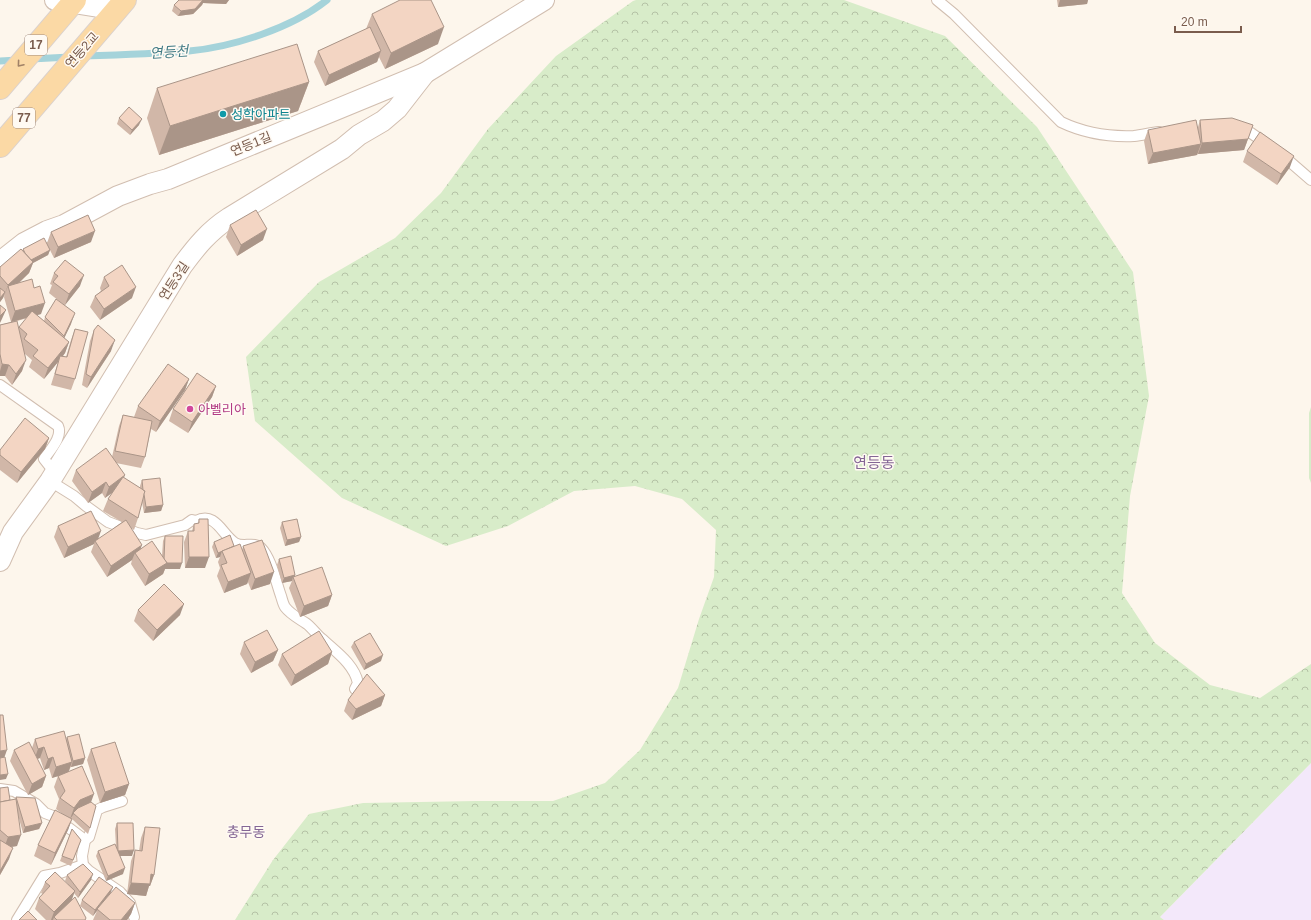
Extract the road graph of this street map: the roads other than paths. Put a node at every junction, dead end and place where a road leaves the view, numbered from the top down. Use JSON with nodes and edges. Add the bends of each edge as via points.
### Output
{"nodes":[{"id":1,"x":544,"y":0,"type":"edge"},
{"id":2,"x":937,"y":0,"type":"edge"},
{"id":3,"x":68,"y":1,"type":"edge"},
{"id":4,"x":121,"y":5,"type":"edge"},
{"id":5,"x":425,"y":73,"type":"junction"},
{"id":6,"x":0,"y":88,"type":"edge"},
{"id":7,"x":1229,"y":126,"type":"edge"},
{"id":8,"x":1172,"y":130,"type":"edge"},
{"id":9,"x":0,"y":146,"type":"edge"},
{"id":10,"x":1311,"y":180,"type":"edge"},
{"id":11,"x":0,"y":262,"type":"edge"},
{"id":12,"x":0,"y":385,"type":"edge"},
{"id":13,"x":53,"y":477,"type":"junction"},
{"id":14,"x":0,"y":561,"type":"edge"},
{"id":15,"x":355,"y":689,"type":"edge"},
{"id":16,"x":0,"y":789,"type":"edge"},
{"id":17,"x":122,"y":801,"type":"dead end"},
{"id":18,"x":85,"y":840,"type":"junction"},
{"id":19,"x":83,"y":865,"type":"junction"},
{"id":20,"x":134,"y":917,"type":"edge"},
{"id":21,"x":17,"y":920,"type":"edge"}],
"edges":[{"from":1,"to":5,"type":"street","name":"연등1길"},
{"from":2,"to":8,"type":"lane","via":[[1061,122],[1102,135],[1134,136]]},
{"from":3,"to":4,"type":"street"},
{"from":3,"to":6,"type":"main road","number":"17","one_way":true},
{"from":4,"to":9,"type":"main road","name":"연등2교","number":"77"},
{"from":5,"to":11,"type":"street","name":"연등1길","via":[[168,179],[118,196],[30,240]]},
{"from":5,"to":13,"type":"street","name":"연등3길","via":[[397,109],[382,121],[342,149],[229,218],[205,237],[182,266]]},
{"from":7,"to":10,"type":"lane","via":[[1251,133]]},
{"from":12,"to":13,"type":"lane","via":[[58,426],[60,435],[44,459]]},
{"from":13,"to":14,"type":"street","name":"연등3길","via":[[13,532]]},
{"from":13,"to":15,"type":"lane","via":[[108,522],[137,534],[146,535],[185,525],[192,520],[207,519],[216,523],[239,546],[254,545],[260,548],[270,563],[285,607],[346,660],[357,677]]},
{"from":16,"to":18,"type":"lane","via":[[14,791],[36,804]]},
{"from":17,"to":18,"type":"lane","via":[[97,810],[89,837]]},
{"from":18,"to":19,"type":"lane"},
{"from":19,"to":20,"type":"lane","via":[[89,872],[120,892],[130,903]]},
{"from":19,"to":21,"type":"lane","via":[[44,876]]}]}
